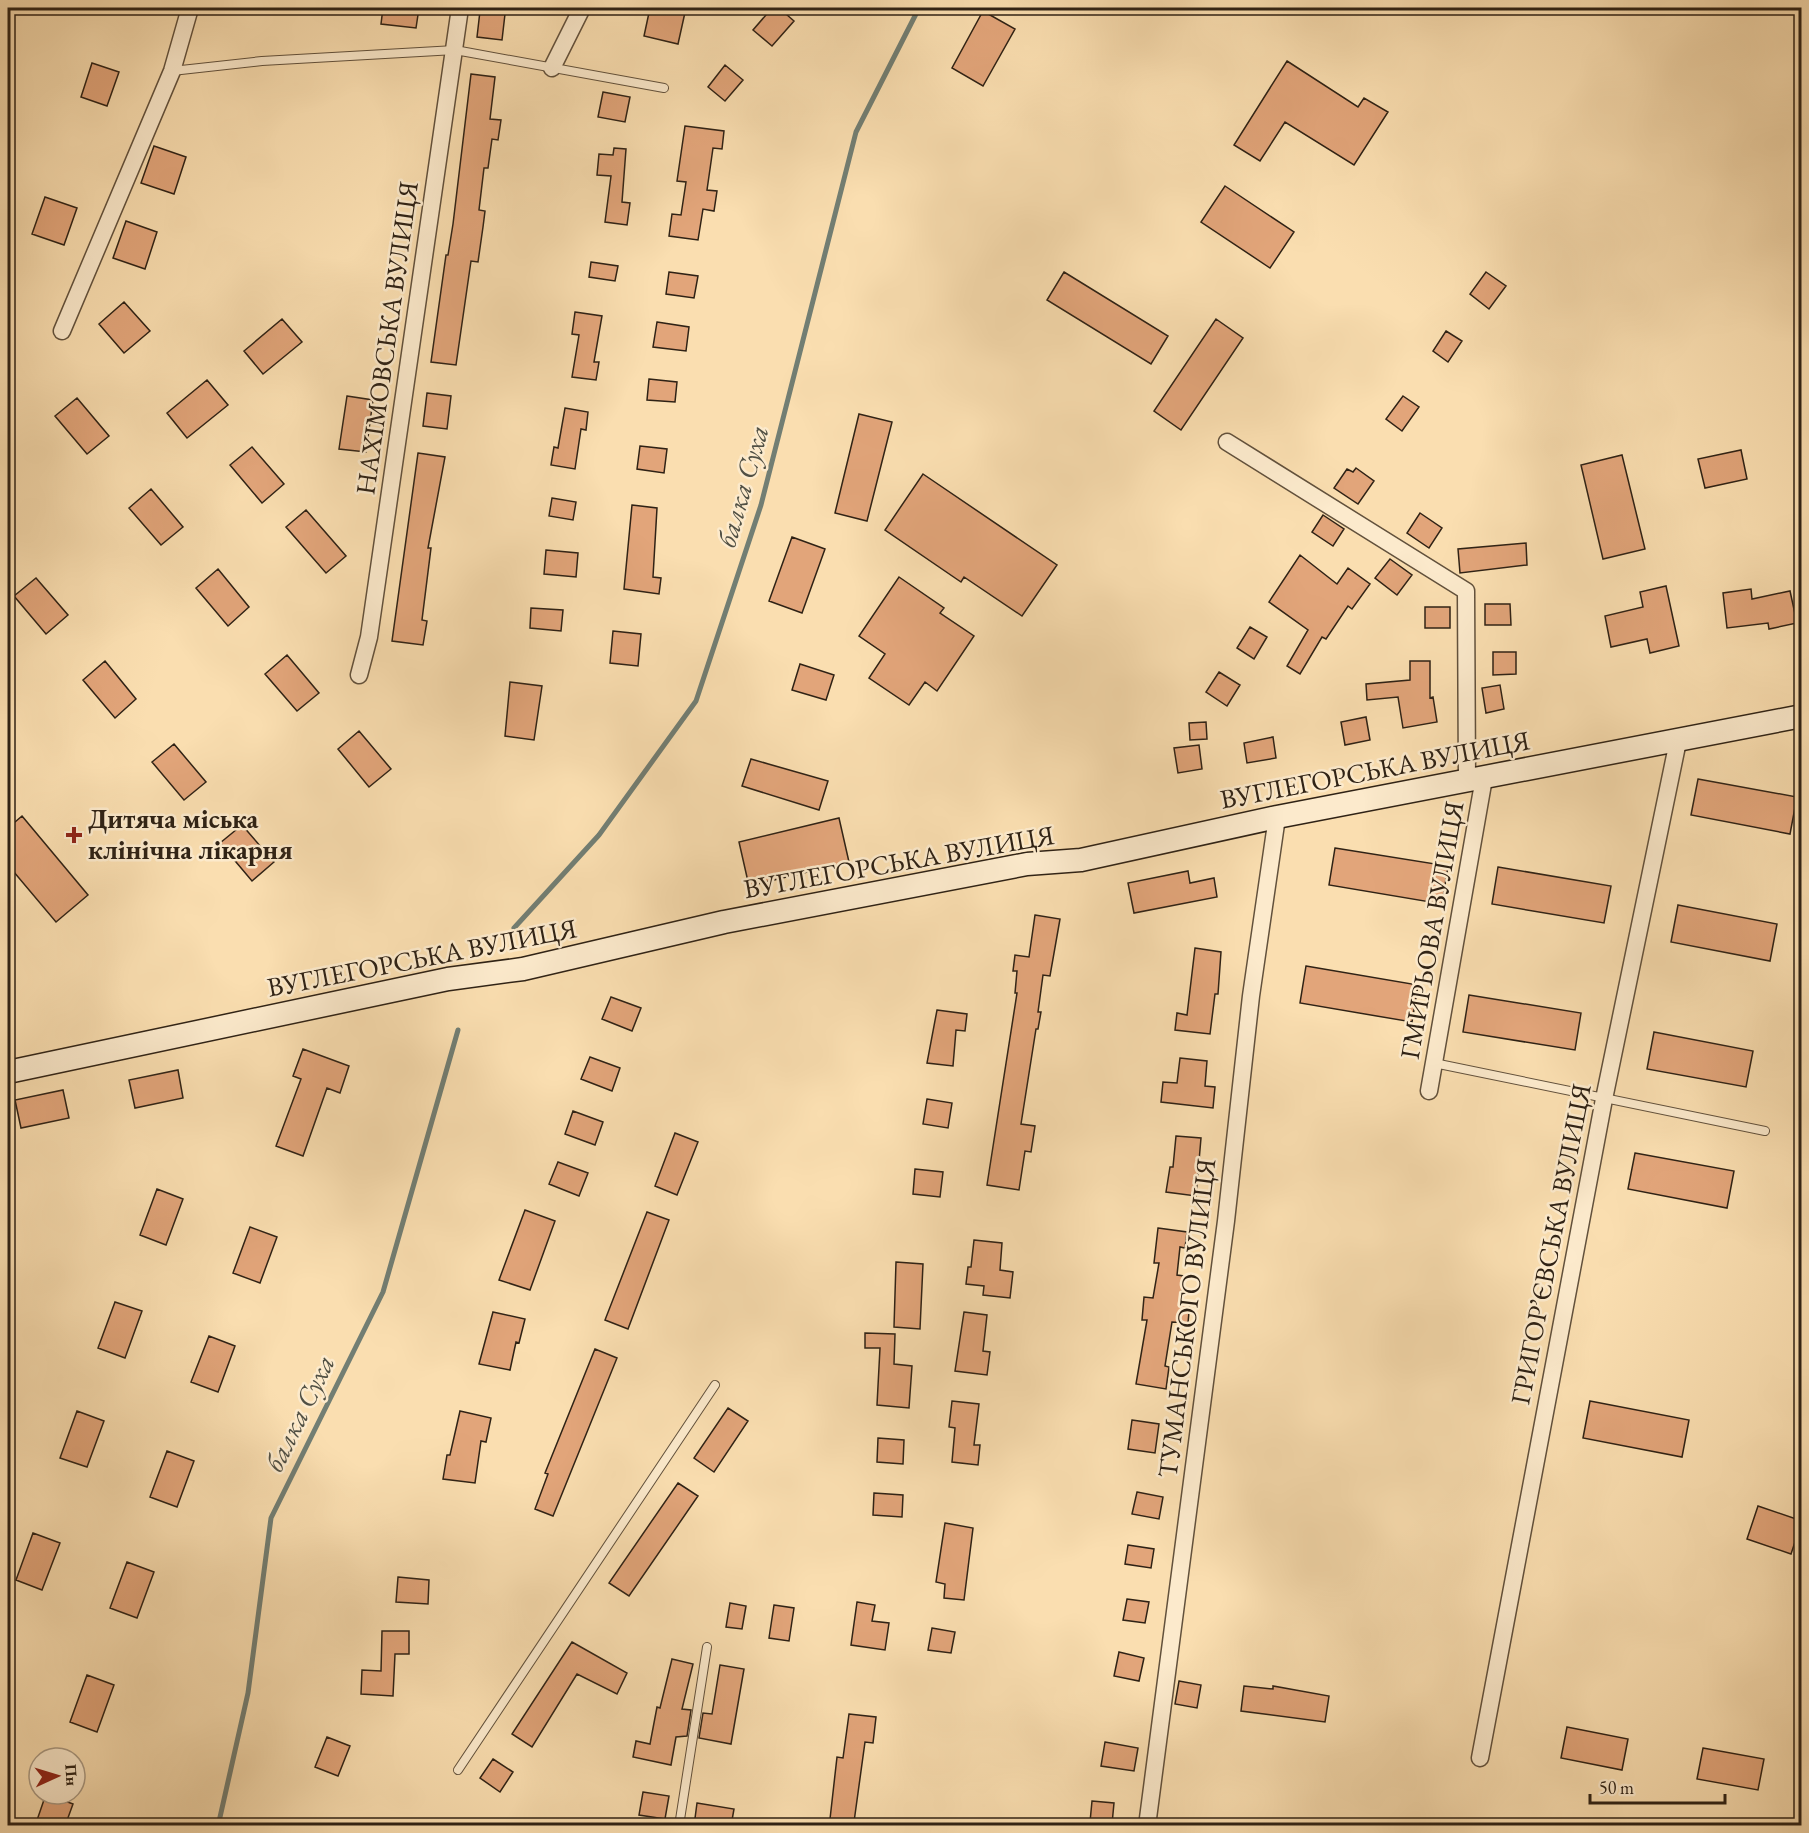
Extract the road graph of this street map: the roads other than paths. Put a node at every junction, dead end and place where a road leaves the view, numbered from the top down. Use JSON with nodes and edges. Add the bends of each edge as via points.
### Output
{"nodes":[{"id":1,"x":190,"y":8,"type":"edge"},
{"id":2,"x":460,"y":8,"type":"edge"},
{"id":3,"x":582,"y":8,"type":"edge"},
{"id":4,"x":455,"y":50,"type":"junction"},
{"id":5,"x":552,"y":68,"type":"junction"},
{"id":6,"x":172,"y":71,"type":"junction"},
{"id":7,"x":664,"y":88,"type":"dead end"},
{"id":8,"x":62,"y":331,"type":"dead end"},
{"id":9,"x":1227,"y":442,"type":"dead end"},
{"id":10,"x":359,"y":675,"type":"dead end"},
{"id":11,"x":1802,"y":716,"type":"edge"},
{"id":12,"x":1678,"y":741,"type":"junction"},
{"id":13,"x":1475,"y":779,"type":"junction"},
{"id":14,"x":1277,"y":817,"type":"junction"},
{"id":15,"x":1434,"y":1063,"type":"junction"},
{"id":16,"x":8,"y":1072,"type":"edge"},
{"id":17,"x":1429,"y":1091,"type":"dead end"},
{"id":18,"x":1604,"y":1098,"type":"junction"},
{"id":19,"x":1765,"y":1131,"type":"dead end"},
{"id":20,"x":715,"y":1385,"type":"dead end"},
{"id":21,"x":706,"y":1647,"type":"dead end"},
{"id":22,"x":1480,"y":1758,"type":"dead end"},
{"id":23,"x":458,"y":1770,"type":"dead end"},
{"id":24,"x":679,"y":1826,"type":"edge"},
{"id":25,"x":1147,"y":1826,"type":"edge"}],
"edges":[{"from":1,"to":6,"type":"street"},
{"from":2,"to":4,"type":"street","name":"НАХІМОВСЬКА ВУЛИЦЯ"},
{"from":3,"to":5,"type":"street"},
{"from":4,"to":5,"type":"lane"},
{"from":4,"to":6,"type":"lane","via":[[262,61]]},
{"from":4,"to":10,"type":"street","name":"НАХІМОВСЬКА ВУЛИЦЯ","via":[[372,614]]},
{"from":5,"to":7,"type":"lane"},
{"from":6,"to":8,"type":"street"},
{"from":9,"to":13,"type":"street","name":"ГМИРЬОВА ВУЛИЦЯ","via":[[1466,591]]},
{"from":11,"to":12,"type":"main road","name":"ВУГЛЕГОРСЬКА ВУЛИЦЯ"},
{"from":12,"to":13,"type":"main road","name":"ВУГЛЕГОРСЬКА ВУЛИЦЯ"},
{"from":12,"to":18,"type":"street","name":"ГРИГОР’ЄВСЬКА ВУЛИЦЯ"},
{"from":13,"to":14,"type":"main road","name":"ВУГЛЕГОРСЬКА ВУЛИЦЯ"},
{"from":13,"to":15,"type":"street","name":"ГМИРЬОВА ВУЛИЦЯ"},
{"from":14,"to":16,"type":"main road","name":"ВУГЛЕГОРСЬКА ВУЛИЦЯ","via":[[1082,860],[1027,864],[724,922],[523,969],[448,979]]},
{"from":14,"to":25,"type":"street","name":"ТУМАНСЬКОГО ВУЛИЦЯ"},
{"from":15,"to":17,"type":"street","name":"ГМИРЬОВА ВУЛИЦЯ"},
{"from":15,"to":18,"type":"lane"},
{"from":18,"to":19,"type":"lane"},
{"from":18,"to":22,"type":"street","name":"ГРИГОР’ЄВСЬКА ВУЛИЦЯ"},
{"from":20,"to":23,"type":"lane"},
{"from":21,"to":24,"type":"lane"}]}
